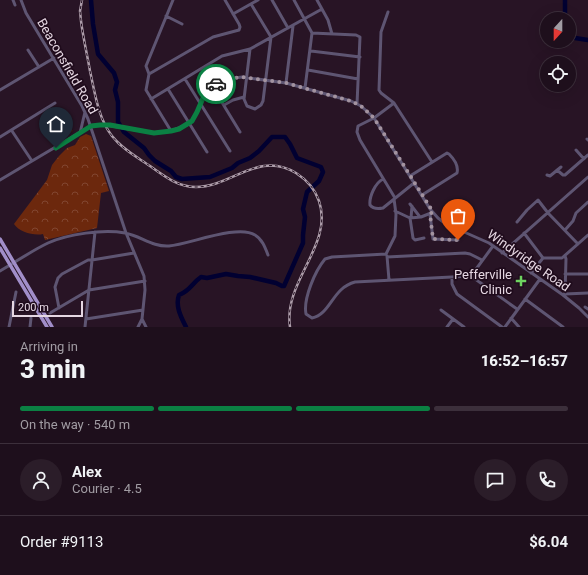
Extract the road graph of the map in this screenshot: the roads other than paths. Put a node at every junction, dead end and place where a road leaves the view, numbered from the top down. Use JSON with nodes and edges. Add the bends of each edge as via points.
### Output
{"nodes":[{"id":1,"x":13,"y":0,"type":"edge"},
{"id":2,"x":21,"y":0,"type":"edge"},
{"id":3,"x":172,"y":0,"type":"edge"},
{"id":4,"x":225,"y":0,"type":"edge"},
{"id":5,"x":258,"y":0,"type":"edge"},
{"id":6,"x":272,"y":0,"type":"edge"},
{"id":7,"x":294,"y":0,"type":"edge"},
{"id":8,"x":317,"y":0,"type":"edge"},
{"id":9,"x":15,"y":4,"type":"dead end"},
{"id":10,"x":251,"y":4,"type":"junction"},
{"id":11,"x":322,"y":9,"type":"junction"},
{"id":12,"x":388,"y":12,"type":"dead end"},
{"id":13,"x":233,"y":14,"type":"junction"},
{"id":14,"x":166,"y":16,"type":"junction"},
{"id":15,"x":304,"y":19,"type":"junction"},
{"id":16,"x":182,"y":24,"type":"dead end"},
{"id":17,"x":294,"y":26,"type":"junction"},
{"id":18,"x":288,"y":28,"type":"junction"},
{"id":19,"x":312,"y":34,"type":"junction"},
{"id":20,"x":332,"y":34,"type":"junction"},
{"id":21,"x":271,"y":37,"type":"junction"},
{"id":22,"x":250,"y":49,"type":"junction"},
{"id":23,"x":28,"y":50,"type":"dead end"},
{"id":24,"x":311,"y":51,"type":"junction"},
{"id":25,"x":360,"y":57,"type":"junction"},
{"id":26,"x":54,"y":58,"type":"junction"},
{"id":27,"x":39,"y":67,"type":"junction"},
{"id":28,"x":308,"y":70,"type":"junction"},
{"id":29,"x":149,"y":74,"type":"junction"},
{"id":30,"x":246,"y":77,"type":"junction"},
{"id":31,"x":185,"y":79,"type":"junction"},
{"id":32,"x":358,"y":79,"type":"junction"},
{"id":33,"x":266,"y":80,"type":"junction"},
{"id":34,"x":286,"y":83,"type":"junction"},
{"id":35,"x":212,"y":86,"type":"junction"},
{"id":36,"x":305,"y":88,"type":"junction"},
{"id":37,"x":168,"y":89,"type":"junction"},
{"id":38,"x":0,"y":90,"type":"edge"},
{"id":39,"x":244,"y":97,"type":"junction"},
{"id":40,"x":151,"y":99,"type":"junction"},
{"id":41,"x":55,"y":103,"type":"dead end"},
{"id":42,"x":394,"y":103,"type":"junction"},
{"id":43,"x":357,"y":104,"type":"junction"},
{"id":44,"x":200,"y":105,"type":"junction"},
{"id":45,"x":224,"y":105,"type":"junction"},
{"id":46,"x":85,"y":112,"type":"junction"},
{"id":47,"x":374,"y":118,"type":"junction"},
{"id":48,"x":189,"y":124,"type":"junction"},
{"id":49,"x":91,"y":126,"type":"junction"},
{"id":50,"x":12,"y":130,"type":"junction"},
{"id":51,"x":171,"y":131,"type":"junction"},
{"id":52,"x":240,"y":132,"type":"dead end"},
{"id":53,"x":80,"y":133,"type":"junction"},
{"id":54,"x":0,"y":137,"type":"edge"},
{"id":55,"x":576,"y":150,"type":"dead end"},
{"id":56,"x":230,"y":151,"type":"dead end"},
{"id":57,"x":207,"y":152,"type":"dead end"},
{"id":58,"x":588,"y":155,"type":"edge"},
{"id":59,"x":584,"y":159,"type":"junction"},
{"id":60,"x":32,"y":161,"type":"junction"},
{"id":61,"x":432,"y":162,"type":"junction"},
{"id":62,"x":561,"y":167,"type":"dead end"},
{"id":63,"x":557,"y":170,"type":"junction"},
{"id":64,"x":547,"y":175,"type":"dead end"},
{"id":65,"x":410,"y":176,"type":"junction"},
{"id":66,"x":588,"y":177,"type":"edge"},
{"id":67,"x":383,"y":179,"type":"junction"},
{"id":68,"x":0,"y":180,"type":"edge"},
{"id":69,"x":414,"y":183,"type":"junction"},
{"id":70,"x":422,"y":195,"type":"junction"},
{"id":71,"x":394,"y":199,"type":"junction"},
{"id":72,"x":588,"y":202,"type":"edge"},
{"id":73,"x":395,"y":211,"type":"junction"},
{"id":74,"x":431,"y":213,"type":"junction"},
{"id":75,"x":548,"y":213,"type":"junction"},
{"id":76,"x":420,"y":217,"type":"junction"},
{"id":77,"x":410,"y":218,"type":"junction"},
{"id":78,"x":516,"y":222,"type":"dead end"},
{"id":79,"x":565,"y":230,"type":"junction"},
{"id":80,"x":96,"y":232,"type":"junction"},
{"id":81,"x":126,"y":233,"type":"junction"},
{"id":82,"x":524,"y":233,"type":"junction"},
{"id":83,"x":588,"y":235,"type":"edge"},
{"id":84,"x":424,"y":238,"type":"dead end"},
{"id":85,"x":0,"y":239,"type":"edge"},
{"id":86,"x":458,"y":240,"type":"dead end"},
{"id":87,"x":578,"y":244,"type":"junction"},
{"id":88,"x":493,"y":246,"type":"junction"},
{"id":89,"x":0,"y":248,"type":"edge"},
{"id":90,"x":502,"y":252,"type":"junction"},
{"id":91,"x":134,"y":253,"type":"junction"},
{"id":92,"x":268,"y":254,"type":"dead end"},
{"id":93,"x":387,"y":255,"type":"junction"},
{"id":94,"x":565,"y":256,"type":"junction"},
{"id":95,"x":543,"y":258,"type":"junction"},
{"id":96,"x":92,"y":260,"type":"junction"},
{"id":97,"x":482,"y":260,"type":"junction"},
{"id":98,"x":0,"y":271,"type":"edge"},
{"id":99,"x":531,"y":272,"type":"junction"},
{"id":100,"x":565,"y":274,"type":"junction"},
{"id":101,"x":588,"y":274,"type":"edge"},
{"id":102,"x":471,"y":276,"type":"junction"},
{"id":103,"x":452,"y":277,"type":"junction"},
{"id":104,"x":540,"y":279,"type":"junction"},
{"id":105,"x":389,"y":280,"type":"junction"},
{"id":106,"x":145,"y":281,"type":"junction"},
{"id":107,"x":89,"y":290,"type":"junction"},
{"id":108,"x":16,"y":292,"type":"dead end"},
{"id":109,"x":588,"y":293,"type":"edge"},
{"id":110,"x":564,"y":295,"type":"junction"},
{"id":111,"x":525,"y":299,"type":"junction"},
{"id":112,"x":59,"y":308,"type":"junction"},
{"id":113,"x":517,"y":309,"type":"junction"},
{"id":114,"x":143,"y":310,"type":"junction"},
{"id":115,"x":441,"y":310,"type":"dead end"},
{"id":116,"x":50,"y":313,"type":"dead end"},
{"id":117,"x":588,"y":317,"type":"edge"},
{"id":118,"x":31,"y":318,"type":"dead end"},
{"id":119,"x":511,"y":318,"type":"junction"},
{"id":120,"x":86,"y":319,"type":"junction"},
{"id":121,"x":142,"y":319,"type":"junction"},
{"id":122,"x":453,"y":319,"type":"junction"},
{"id":123,"x":556,"y":322,"type":"junction"},
{"id":124,"x":9,"y":327,"type":"edge"},
{"id":125,"x":30,"y":327,"type":"edge"},
{"id":126,"x":47,"y":327,"type":"edge"},
{"id":127,"x":52,"y":327,"type":"edge"},
{"id":128,"x":85,"y":327,"type":"edge"},
{"id":129,"x":138,"y":327,"type":"edge"},
{"id":130,"x":146,"y":327,"type":"edge"},
{"id":131,"x":447,"y":327,"type":"edge"},
{"id":132,"x":464,"y":327,"type":"edge"},
{"id":133,"x":503,"y":327,"type":"edge"},
{"id":134,"x":519,"y":327,"type":"edge"},
{"id":135,"x":553,"y":327,"type":"edge"},
{"id":136,"x":563,"y":327,"type":"edge"}],
"edges":[{"from":1,"to":9,"type":"street"},
{"from":2,"to":26,"type":"street","name":"Beaconsfield Road","via":[[26,13]]},
{"from":3,"to":14,"type":"street"},
{"from":4,"to":13,"type":"street"},
{"from":5,"to":10,"type":"street"},
{"from":6,"to":18,"type":"street"},
{"from":7,"to":15,"type":"street"},
{"from":8,"to":11,"type":"street"},
{"from":10,"to":13,"type":"street"},
{"from":10,"to":21,"type":"street"},
{"from":11,"to":15,"type":"street"},
{"from":11,"to":20,"type":"street"},
{"from":12,"to":42,"type":"street","via":[[381,32],[380,91]]},
{"from":13,"to":29,"type":"street","via":[[239,24],[239,30],[213,37]]},
{"from":14,"to":16,"type":"street"},
{"from":14,"to":29,"type":"street","via":[[146,66]]},
{"from":15,"to":17,"type":"street"},
{"from":15,"to":19,"type":"street"},
{"from":17,"to":18,"type":"street"},
{"from":17,"to":34,"type":"street"},
{"from":18,"to":21,"type":"street"},
{"from":19,"to":20,"type":"street"},
{"from":19,"to":24,"type":"street"},
{"from":20,"to":25,"type":"street","via":[[360,36]]},
{"from":21,"to":22,"type":"street"},
{"from":21,"to":33,"type":"street"},
{"from":22,"to":30,"type":"street"},
{"from":22,"to":31,"type":"street","via":[[222,56]]},
{"from":23,"to":27,"type":"street"},
{"from":24,"to":25,"type":"street"},
{"from":24,"to":28,"type":"street"},
{"from":25,"to":32,"type":"street"},
{"from":26,"to":27,"type":"street"},
{"from":26,"to":46,"type":"street","name":"Beaconsfield Road"},
{"from":27,"to":38,"type":"street"},
{"from":28,"to":32,"type":"street"},
{"from":28,"to":36,"type":"street"},
{"from":29,"to":40,"type":"street","via":[[146,90]]},
{"from":30,"to":33,"type":"street","name":"Windyridge Road"},
{"from":30,"to":35,"type":"street","name":"Windyridge Road","via":[[228,79]]},
{"from":30,"to":39,"type":"street"},
{"from":31,"to":37,"type":"street"},
{"from":31,"to":44,"type":"street"},
{"from":32,"to":43,"type":"street"},
{"from":33,"to":34,"type":"street","name":"Windyridge Road"},
{"from":33,"to":39,"type":"street","via":[[263,101],[259,107],[249,107]]},
{"from":34,"to":36,"type":"street","name":"Windyridge Road"},
{"from":35,"to":44,"type":"street","via":[[205,93]]},
{"from":35,"to":45,"type":"street"},
{"from":36,"to":43,"type":"street","name":"Windyridge Road"},
{"from":37,"to":40,"type":"street"},
{"from":37,"to":48,"type":"street"},
{"from":39,"to":45,"type":"street"},
{"from":40,"to":51,"type":"street"},
{"from":41,"to":50,"type":"street"},
{"from":42,"to":47,"type":"street"},
{"from":42,"to":61,"type":"street"},
{"from":43,"to":47,"type":"street","name":"Windyridge Road"},
{"from":44,"to":48,"type":"street"},
{"from":44,"to":56,"type":"street"},
{"from":45,"to":52,"type":"street"},
{"from":46,"to":49,"type":"street","name":"Beaconsfield Road"},
{"from":46,"to":53,"type":"street"},
{"from":47,"to":65,"type":"street","name":"Windyridge Road"},
{"from":47,"to":67,"type":"street","via":[[358,126],[357,132]]},
{"from":48,"to":51,"type":"street"},
{"from":48,"to":57,"type":"street"},
{"from":49,"to":51,"type":"street","via":[[110,125],[154,133]]},
{"from":49,"to":53,"type":"street"},
{"from":49,"to":81,"type":"street","name":"Beaconsfield Road"},
{"from":50,"to":54,"type":"street"},
{"from":50,"to":60,"type":"street"},
{"from":53,"to":60,"type":"street"},
{"from":55,"to":59,"type":"street"},
{"from":58,"to":59,"type":"street"},
{"from":59,"to":63,"type":"street","via":[[563,176]]},
{"from":60,"to":68,"type":"street"},
{"from":61,"to":65,"type":"street"},
{"from":61,"to":70,"type":"street","via":[[447,153],[458,166],[457,173]]},
{"from":62,"to":63,"type":"street"},
{"from":63,"to":64,"type":"street","via":[[550,176]]},
{"from":65,"to":69,"type":"street","name":"Windyridge Road"},
{"from":66,"to":75,"type":"street"},
{"from":67,"to":71,"type":"street"},
{"from":67,"to":71,"type":"street","via":[[375,188],[370,205],[381,208]]},
{"from":69,"to":70,"type":"street","name":"Windyridge Road"},
{"from":69,"to":71,"type":"street"},
{"from":70,"to":74,"type":"street","name":"Windyridge Road"},
{"from":71,"to":73,"type":"street"},
{"from":72,"to":79,"type":"street","via":[[576,213]]},
{"from":73,"to":77,"type":"street"},
{"from":73,"to":93,"type":"street","via":[[395,239]]},
{"from":74,"to":76,"type":"street"},
{"from":74,"to":86,"type":"street","via":[[433,239]]},
{"from":74,"to":88,"type":"street","name":"Windyridge Road","via":[[446,224],[481,238]]},
{"from":75,"to":78,"type":"street","via":[[538,201]]},
{"from":75,"to":79,"type":"street"},
{"from":75,"to":82,"type":"street"},
{"from":76,"to":77,"type":"street"},
{"from":76,"to":77,"type":"street","via":[[411,205]]},
{"from":77,"to":84,"type":"street","via":[[413,238]]},
{"from":79,"to":87,"type":"street"},
{"from":80,"to":81,"type":"street"},
{"from":80,"to":96,"type":"street"},
{"from":80,"to":98,"type":"street","via":[[53,241]]},
{"from":81,"to":91,"type":"street","name":"Beaconsfield Road"},
{"from":81,"to":92,"type":"street","via":[[164,246],[235,232],[248,232],[255,234]]},
{"from":82,"to":90,"type":"street"},
{"from":82,"to":95,"type":"street"},
{"from":83,"to":87,"type":"street"},
{"from":85,"to":127,"type":"main road"},
{"from":87,"to":94,"type":"street"},
{"from":88,"to":90,"type":"street","name":"Windyridge Road"},
{"from":88,"to":97,"type":"street"},
{"from":89,"to":126,"type":"main road"},
{"from":90,"to":99,"type":"street","name":"Windyridge Road"},
{"from":91,"to":96,"type":"street"},
{"from":91,"to":106,"type":"street","name":"Beaconsfield Road"},
{"from":93,"to":97,"type":"street","via":[[465,253]]},
{"from":93,"to":105,"type":"street"},
{"from":93,"to":105,"type":"street","via":[[325,259],[310,285],[305,312],[312,318],[318,316],[347,285]]},
{"from":94,"to":95,"type":"street","via":[[560,259]]},
{"from":94,"to":100,"type":"street"},
{"from":95,"to":99,"type":"street"},
{"from":96,"to":107,"type":"street"},
{"from":96,"to":112,"type":"street","via":[[83,262],[58,278],[55,287]]},
{"from":97,"to":102,"type":"street"},
{"from":99,"to":104,"type":"street","name":"Windyridge Road"},
{"from":100,"to":101,"type":"street"},
{"from":100,"to":110,"type":"street"},
{"from":102,"to":103,"type":"street"},
{"from":102,"to":113,"type":"street"},
{"from":103,"to":105,"type":"street"},
{"from":103,"to":133,"type":"street","via":[[457,294]]},
{"from":104,"to":110,"type":"street","name":"Windyridge Road"},
{"from":104,"to":111,"type":"street"},
{"from":106,"to":107,"type":"street"},
{"from":106,"to":114,"type":"street"},
{"from":107,"to":112,"type":"street"},
{"from":107,"to":120,"type":"street"},
{"from":108,"to":124,"type":"street"},
{"from":109,"to":110,"type":"street"},
{"from":110,"to":117,"type":"street","name":"Windyridge Road"},
{"from":111,"to":113,"type":"street"},
{"from":111,"to":123,"type":"street"},
{"from":112,"to":116,"type":"street"},
{"from":113,"to":119,"type":"street"},
{"from":114,"to":120,"type":"street"},
{"from":114,"to":121,"type":"street"},
{"from":115,"to":122,"type":"street"},
{"from":118,"to":125,"type":"street"},
{"from":119,"to":133,"type":"street"},
{"from":119,"to":134,"type":"street"},
{"from":120,"to":128,"type":"street"},
{"from":121,"to":129,"type":"street"},
{"from":121,"to":130,"type":"street"},
{"from":122,"to":131,"type":"street"},
{"from":122,"to":132,"type":"street"},
{"from":123,"to":135,"type":"street"},
{"from":123,"to":136,"type":"street"}]}
